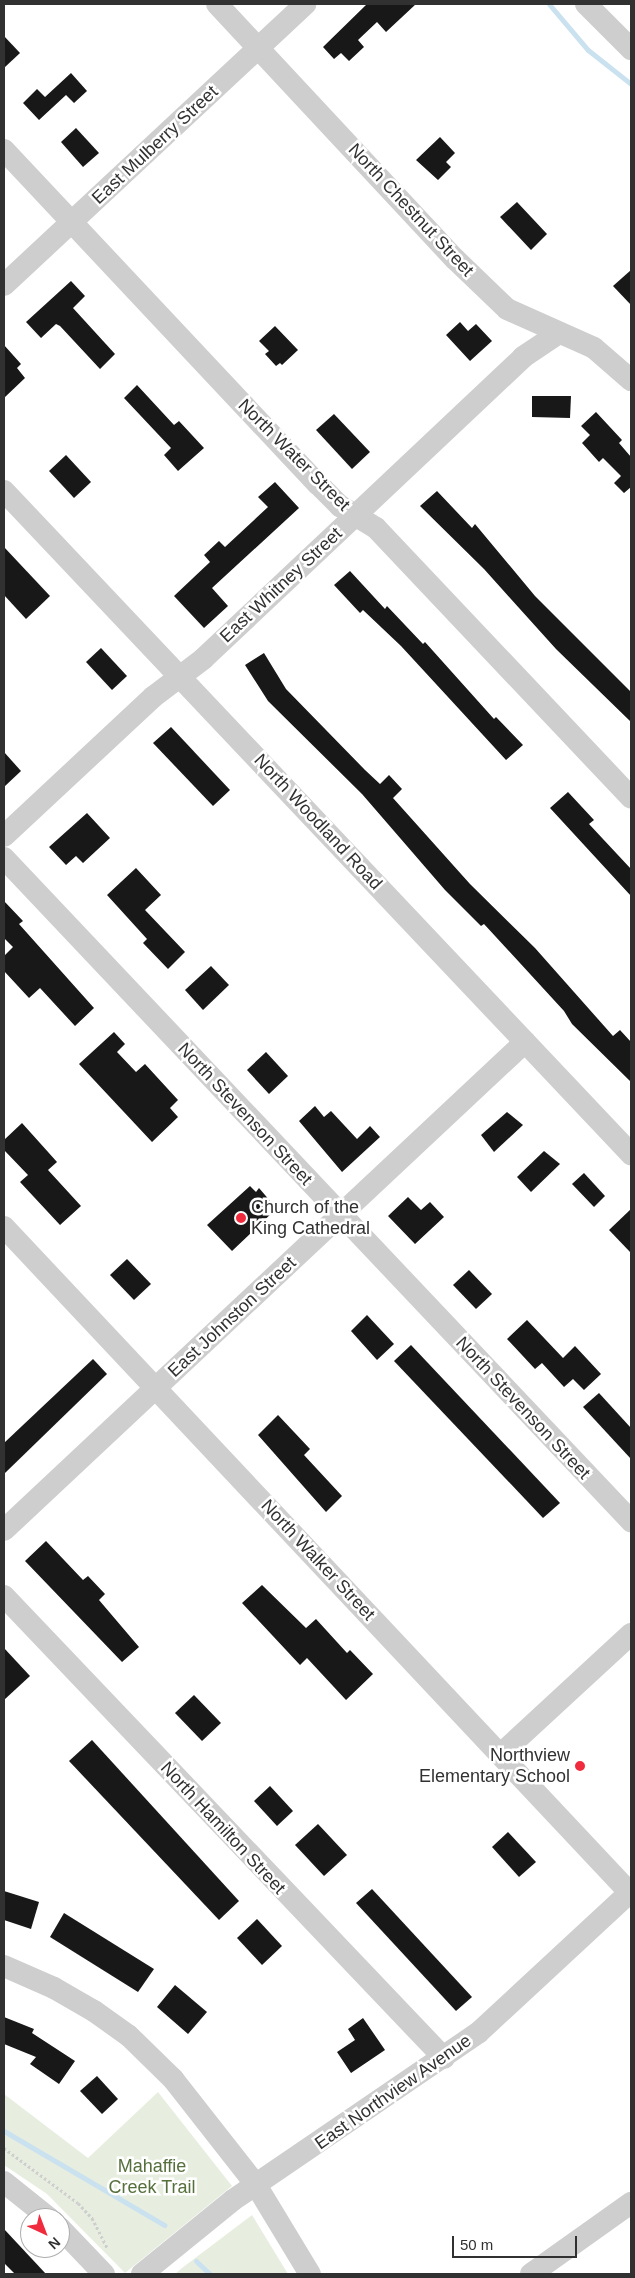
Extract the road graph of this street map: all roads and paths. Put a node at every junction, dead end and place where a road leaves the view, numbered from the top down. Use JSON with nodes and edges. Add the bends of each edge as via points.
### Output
{"nodes":[{"id":1,"x":217,"y":4,"type":"edge"},
{"id":2,"x":306,"y":4,"type":"edge"},
{"id":3,"x":586,"y":4,"type":"edge"},
{"id":4,"x":258,"y":48,"type":"junction"},
{"id":5,"x":631,"y":50,"type":"edge"},
{"id":6,"x":4,"y":150,"type":"edge"},
{"id":7,"x":72,"y":222,"type":"junction"},
{"id":8,"x":4,"y":285,"type":"edge"},
{"id":9,"x":558,"y":333,"type":"junction"},
{"id":10,"x":631,"y":380,"type":"edge"},
{"id":11,"x":4,"y":491,"type":"edge"},
{"id":12,"x":355,"y":515,"type":"junction"},
{"id":13,"x":180,"y":676,"type":"junction"},
{"id":14,"x":631,"y":798,"type":"edge"},
{"id":15,"x":4,"y":836,"type":"edge"},
{"id":16,"x":4,"y":858,"type":"edge"},
{"id":17,"x":525,"y":1042,"type":"junction"},
{"id":18,"x":631,"y":1154,"type":"edge"},
{"id":19,"x":341,"y":1215,"type":"junction"},
{"id":20,"x":4,"y":1227,"type":"edge"},
{"id":21,"x":155,"y":1388,"type":"junction"},
{"id":22,"x":631,"y":1522,"type":"edge"},
{"id":23,"x":4,"y":1530,"type":"edge"},
{"id":24,"x":4,"y":1596,"type":"edge"},
{"id":25,"x":631,"y":1634,"type":"edge"},
{"id":26,"x":502,"y":1753,"type":"junction"},
{"id":27,"x":631,"y":1893,"type":"edge"},
{"id":28,"x":4,"y":1966,"type":"edge"},
{"id":29,"x":444,"y":2058,"type":"junction"},
{"id":30,"x":4,"y":2148,"type":"edge"},
{"id":31,"x":4,"y":2182,"type":"edge"},
{"id":32,"x":256,"y":2185,"type":"junction"},
{"id":33,"x":631,"y":2203,"type":"edge"},
{"id":34,"x":36,"y":2208,"type":"edge"},
{"id":35,"x":70,"y":2238,"type":"edge"},
{"id":36,"x":108,"y":2252,"type":"dead end"},
{"id":37,"x":104,"y":2274,"type":"edge"},
{"id":38,"x":142,"y":2274,"type":"edge"},
{"id":39,"x":310,"y":2274,"type":"edge"},
{"id":40,"x":531,"y":2274,"type":"edge"}],
"edges":[{"from":1,"to":4,"type":"street","name":"North Chestnut Street"},
{"from":2,"to":4,"type":"street","name":"East Mulberry Street"},
{"from":3,"to":5,"type":"street"},
{"from":4,"to":7,"type":"street","name":"East Mulberry Street"},
{"from":4,"to":9,"type":"street","name":"North Chestnut Street","via":[[455,259],[507,309]]},
{"from":6,"to":7,"type":"street","name":"North Water Street"},
{"from":7,"to":8,"type":"street","name":"East Mulberry Street"},
{"from":7,"to":12,"type":"street","name":"North Water Street","via":[[318,484],[340,506]]},
{"from":9,"to":10,"type":"street","name":"North Chestnut Street","via":[[594,348]]},
{"from":9,"to":12,"type":"street","name":"East Whitney Street","via":[[523,356]]},
{"from":11,"to":13,"type":"street","name":"North Woodland Road"},
{"from":12,"to":13,"type":"street","name":"East Whitney Street","via":[[203,659]]},
{"from":12,"to":14,"type":"street","name":"North Water Street","via":[[376,528]]},
{"from":13,"to":15,"type":"street","name":"East Whitney Street","via":[[152,696]]},
{"from":13,"to":17,"type":"street","name":"North Woodland Road"},
{"from":16,"to":19,"type":"street","name":"North Stevenson Street"},
{"from":17,"to":18,"type":"street","name":"North Woodland Road"},
{"from":17,"to":19,"type":"street","name":"East Johnston Street"},
{"from":19,"to":21,"type":"street","name":"East Johnston Street"},
{"from":19,"to":22,"type":"street","name":"North Stevenson Street"},
{"from":20,"to":21,"type":"street","name":"North Walker Street"},
{"from":21,"to":23,"type":"street","name":"East Johnston Street"},
{"from":21,"to":26,"type":"street","name":"North Walker Street"},
{"from":24,"to":29,"type":"street","name":"North Hamilton Street"},
{"from":25,"to":26,"type":"street"},
{"from":26,"to":27,"type":"street","name":"North Walker Street"},
{"from":27,"to":29,"type":"street","name":"East Northview Avenue","via":[[505,2012]]},
{"from":28,"to":32,"type":"street","via":[[54,1988],[128,2036],[173,2079],[205,2116]]},
{"from":29,"to":32,"type":"street","name":"East Northview Avenue"},
{"from":30,"to":36,"type":"path","via":[[78,2203],[103,2236]]},
{"from":31,"to":34,"type":"street"},
{"from":32,"to":38,"type":"street","name":"East Northview Avenue","via":[[187,2235]]},
{"from":32,"to":39,"type":"street"},
{"from":33,"to":40,"type":"street"},
{"from":35,"to":37,"type":"street"}]}
